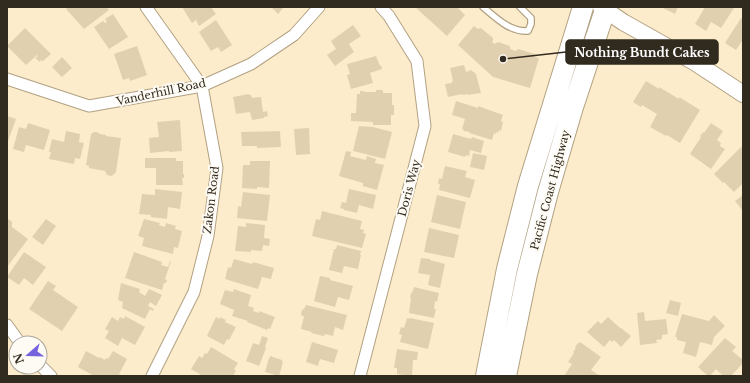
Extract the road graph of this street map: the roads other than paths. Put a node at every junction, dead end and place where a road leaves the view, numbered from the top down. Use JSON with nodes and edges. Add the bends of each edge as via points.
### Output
{"nodes":[{"id":1,"x":146,"y":7,"type":"edge"},
{"id":2,"x":319,"y":7,"type":"edge"},
{"id":3,"x":381,"y":7,"type":"edge"},
{"id":4,"x":483,"y":7,"type":"edge"},
{"id":5,"x":520,"y":7,"type":"edge"},
{"id":6,"x":583,"y":7,"type":"edge"},
{"id":7,"x":604,"y":8,"type":"edge"},
{"id":8,"x":7,"y":79,"type":"edge"},
{"id":9,"x":202,"y":86,"type":"junction"},
{"id":10,"x":743,"y":94,"type":"edge"},
{"id":11,"x":7,"y":324,"type":"edge"},
{"id":12,"x":15,"y":335,"type":"edge"},
{"id":13,"x":152,"y":376,"type":"edge"},
{"id":14,"x":360,"y":376,"type":"edge"},
{"id":15,"x":486,"y":376,"type":"edge"},
{"id":16,"x":506,"y":376,"type":"edge"}],
"edges":[{"from":1,"to":9,"type":"street","name":"Zakon Road"},
{"from":2,"to":9,"type":"street","name":"Vanderhill Road","via":[[294,35],[252,64]]},
{"from":3,"to":14,"type":"street","name":"Doris Way","via":[[417,61],[425,126]]},
{"from":4,"to":5,"type":"lane","via":[[511,28],[528,31],[531,18]]},
{"from":6,"to":15,"type":"highway","name":"Pacific Coast Highway","via":[[528,186],[507,270]]},
{"from":7,"to":10,"type":"street"},
{"from":7,"to":16,"type":"highway","name":"Pacific Coast Highway","via":[[548,192],[527,274]]},
{"from":8,"to":9,"type":"street","name":"Vanderhill Road","via":[[89,106]]},
{"from":9,"to":13,"type":"street","name":"Zakon Road","via":[[217,168],[208,236],[194,292]]},
{"from":11,"to":12,"type":"street"}]}
